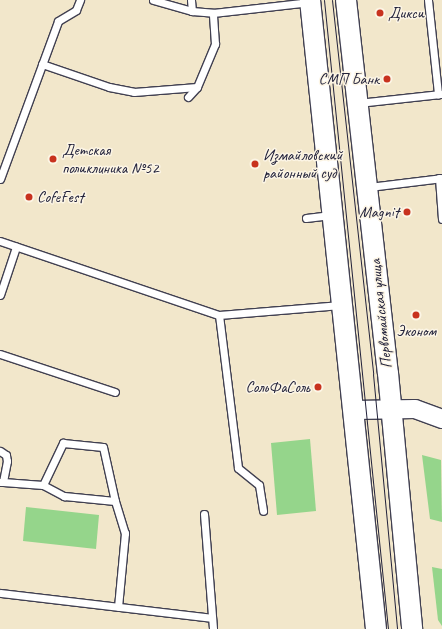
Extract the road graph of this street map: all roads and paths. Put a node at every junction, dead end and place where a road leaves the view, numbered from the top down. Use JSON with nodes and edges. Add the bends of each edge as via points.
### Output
{"nodes":[{"id":1,"x":80,"y":0,"type":"edge"},
{"id":2,"x":153,"y":0,"type":"edge"},
{"id":3,"x":190,"y":0,"type":"edge"},
{"id":4,"x":346,"y":0,"type":"edge"},
{"id":5,"x":428,"y":0,"type":"edge"},
{"id":6,"x":310,"y":1,"type":"edge"},
{"id":7,"x":192,"y":11,"type":"junction"},
{"id":8,"x":213,"y":13,"type":"junction"},
{"id":9,"x":42,"y":64,"type":"junction"},
{"id":10,"x":197,"y":87,"type":"junction"},
{"id":11,"x":440,"y":94,"type":"edge"},
{"id":12,"x":188,"y":97,"type":"dead end"},
{"id":13,"x":356,"y":103,"type":"junction"},
{"id":14,"x":441,"y":178,"type":"edge"},
{"id":15,"x":0,"y":179,"type":"edge"},
{"id":16,"x":368,"y":187,"type":"junction"},
{"id":17,"x":442,"y":208,"type":"edge"},
{"id":18,"x":333,"y":215,"type":"junction"},
{"id":19,"x":306,"y":218,"type":"dead end"},
{"id":20,"x":442,"y":219,"type":"edge"},
{"id":21,"x":0,"y":241,"type":"edge"},
{"id":22,"x":16,"y":247,"type":"junction"},
{"id":23,"x":0,"y":295,"type":"edge"},
{"id":24,"x":342,"y":305,"type":"junction"},
{"id":25,"x":219,"y":315,"type":"junction"},
{"id":26,"x":0,"y":354,"type":"edge"},
{"id":27,"x":115,"y":392,"type":"dead end"},
{"id":28,"x":391,"y":409,"type":"junction"},
{"id":29,"x":354,"y":410,"type":"junction"},
{"id":30,"x":442,"y":420,"type":"edge"},
{"id":31,"x":0,"y":451,"type":"edge"},
{"id":32,"x":1,"y":482,"type":"edge"},
{"id":33,"x":43,"y":485,"type":"junction"},
{"id":34,"x":115,"y":501,"type":"junction"},
{"id":35,"x":263,"y":511,"type":"dead end"},
{"id":36,"x":204,"y":514,"type":"dead end"},
{"id":37,"x":0,"y":594,"type":"edge"},
{"id":38,"x":118,"y":607,"type":"junction"},
{"id":39,"x":212,"y":618,"type":"junction"},
{"id":40,"x":213,"y":629,"type":"edge"},
{"id":41,"x":376,"y":629,"type":"edge"},
{"id":42,"x":412,"y":629,"type":"edge"}],
"edges":[{"from":1,"to":9,"type":"lane","via":[[76,10],[58,21]]},
{"from":2,"to":7,"type":"lane"},
{"from":3,"to":7,"type":"lane"},
{"from":4,"to":13,"type":"main road","name":"Первомайская улица"},
{"from":5,"to":11,"type":"lane"},
{"from":6,"to":8,"type":"lane"},
{"from":6,"to":18,"type":"main road"},
{"from":7,"to":8,"type":"lane"},
{"from":8,"to":10,"type":"lane","via":[[215,44]]},
{"from":9,"to":10,"type":"lane","via":[[108,87],[134,92]]},
{"from":9,"to":15,"type":"lane"},
{"from":10,"to":12,"type":"lane"},
{"from":11,"to":13,"type":"lane"},
{"from":13,"to":16,"type":"main road","name":"Первомайская улица"},
{"from":14,"to":16,"type":"lane"},
{"from":14,"to":17,"type":"lane"},
{"from":16,"to":28,"type":"main road","name":"Первомайская улица"},
{"from":17,"to":20,"type":"lane"},
{"from":18,"to":19,"type":"lane"},
{"from":18,"to":24,"type":"main road"},
{"from":21,"to":22,"type":"lane"},
{"from":22,"to":23,"type":"lane"},
{"from":22,"to":25,"type":"lane"},
{"from":24,"to":25,"type":"lane"},
{"from":24,"to":29,"type":"main road"},
{"from":25,"to":35,"type":"lane","via":[[238,468],[259,485]]},
{"from":26,"to":27,"type":"lane"},
{"from":28,"to":29,"type":"street"},
{"from":28,"to":30,"type":"street","via":[[415,409]]},
{"from":28,"to":42,"type":"main road","name":"Первомайская улица"},
{"from":29,"to":41,"type":"main road"},
{"from":31,"to":32,"type":"lane","via":[[6,454],[7,461]]},
{"from":32,"to":33,"type":"lane"},
{"from":33,"to":34,"type":"lane","via":[[64,496]]},
{"from":33,"to":34,"type":"lane","via":[[63,443],[103,447]]},
{"from":34,"to":38,"type":"lane","via":[[125,533]]},
{"from":36,"to":39,"type":"lane"},
{"from":37,"to":38,"type":"lane"},
{"from":38,"to":39,"type":"lane"},
{"from":39,"to":40,"type":"lane"}]}
